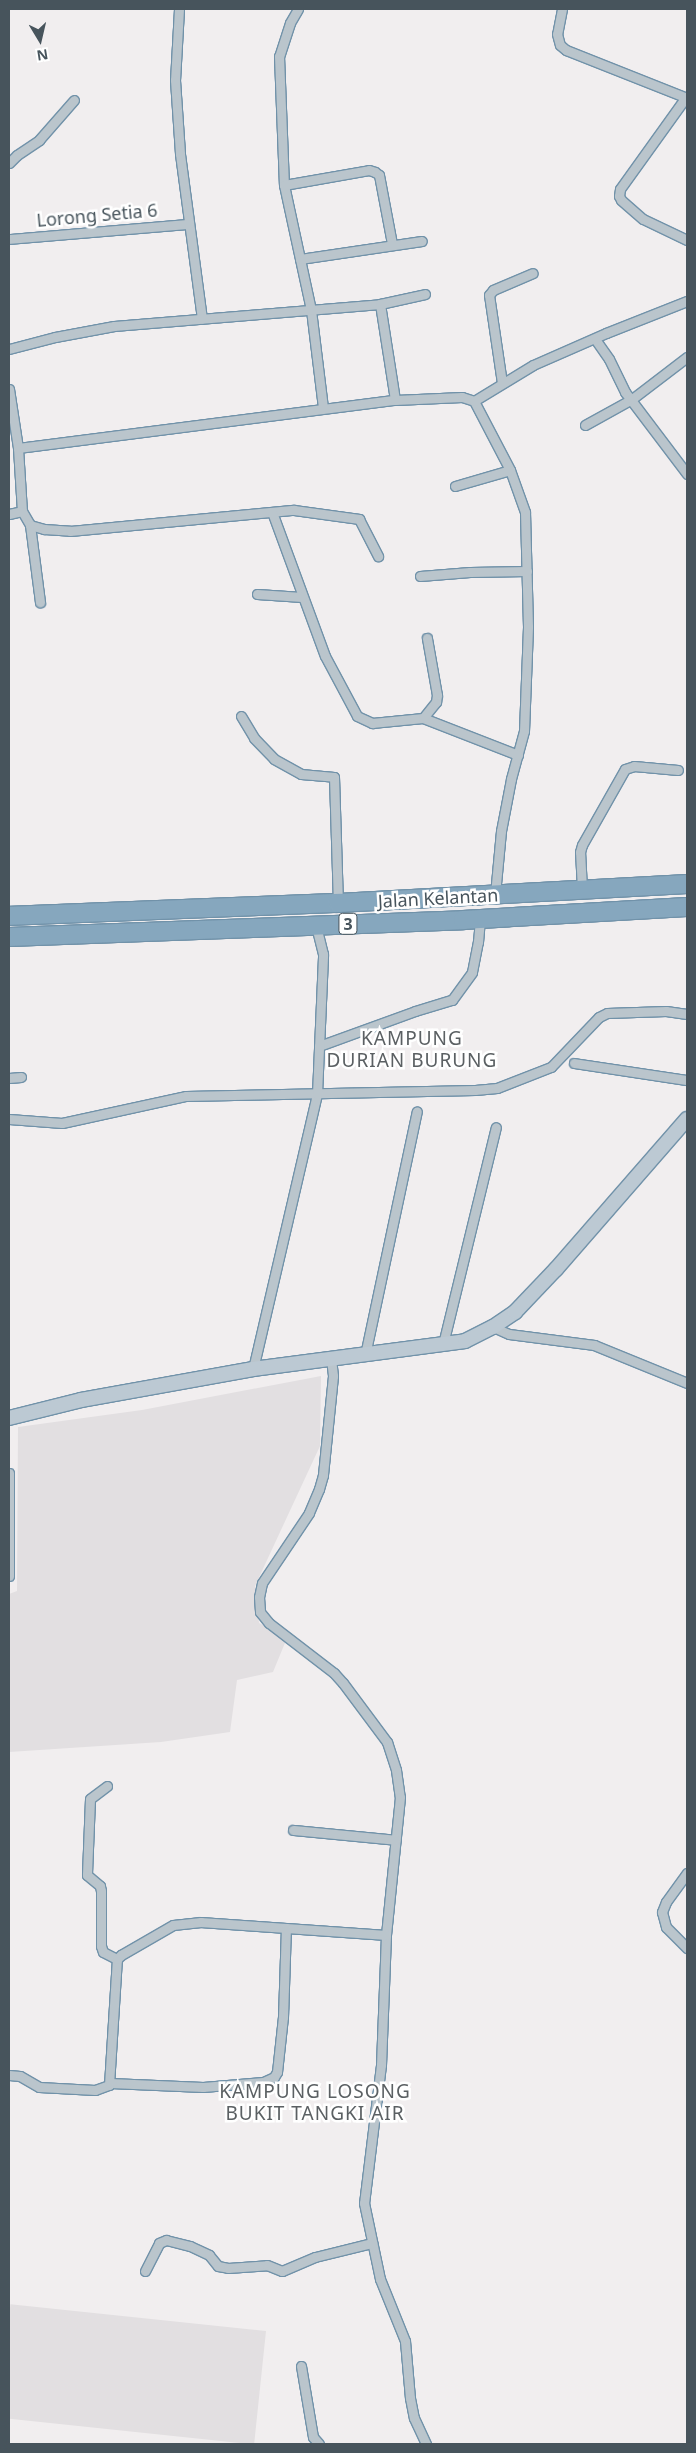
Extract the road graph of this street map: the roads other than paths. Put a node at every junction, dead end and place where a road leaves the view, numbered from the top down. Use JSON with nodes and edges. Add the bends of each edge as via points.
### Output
{"nodes":[{"id":1,"x":179,"y":9,"type":"edge"},
{"id":2,"x":298,"y":9,"type":"edge"},
{"id":3,"x":562,"y":9,"type":"edge"},
{"id":4,"x":686,"y":97,"type":"edge"},
{"id":5,"x":74,"y":100,"type":"dead end"},
{"id":6,"x":9,"y":164,"type":"edge"},
{"id":7,"x":284,"y":185,"type":"junction"},
{"id":8,"x":188,"y":224,"type":"junction"},
{"id":9,"x":9,"y":239,"type":"edge"},
{"id":10,"x":687,"y":240,"type":"edge"},
{"id":11,"x":422,"y":241,"type":"dead end"},
{"id":12,"x":392,"y":244,"type":"junction"},
{"id":13,"x":300,"y":259,"type":"junction"},
{"id":14,"x":533,"y":273,"type":"dead end"},
{"id":15,"x":425,"y":294,"type":"dead end"},
{"id":16,"x":687,"y":301,"type":"edge"},
{"id":17,"x":380,"y":304,"type":"junction"},
{"id":18,"x":311,"y":310,"type":"junction"},
{"id":19,"x":202,"y":319,"type":"junction"},
{"id":20,"x":595,"y":339,"type":"junction"},
{"id":21,"x":9,"y":349,"type":"edge"},
{"id":22,"x":687,"y":357,"type":"edge"},
{"id":23,"x":502,"y":383,"type":"junction"},
{"id":24,"x":9,"y":389,"type":"edge"},
{"id":25,"x":632,"y":399,"type":"junction"},
{"id":26,"x":395,"y":400,"type":"junction"},
{"id":27,"x":474,"y":401,"type":"junction"},
{"id":28,"x":323,"y":408,"type":"junction"},
{"id":29,"x":585,"y":425,"type":"dead end"},
{"id":30,"x":18,"y":448,"type":"junction"},
{"id":31,"x":510,"y":470,"type":"junction"},
{"id":32,"x":687,"y":474,"type":"edge"},
{"id":33,"x":455,"y":486,"type":"dead end"},
{"id":34,"x":22,"y":511,"type":"junction"},
{"id":35,"x":272,"y":512,"type":"junction"},
{"id":36,"x":9,"y":514,"type":"edge"},
{"id":37,"x":30,"y":525,"type":"junction"},
{"id":38,"x":378,"y":556,"type":"dead end"},
{"id":39,"x":526,"y":571,"type":"junction"},
{"id":40,"x":420,"y":576,"type":"dead end"},
{"id":41,"x":257,"y":594,"type":"dead end"},
{"id":42,"x":302,"y":597,"type":"junction"},
{"id":43,"x":40,"y":602,"type":"dead end"},
{"id":44,"x":427,"y":638,"type":"dead end"},
{"id":45,"x":241,"y":716,"type":"dead end"},
{"id":46,"x":423,"y":718,"type":"junction"},
{"id":47,"x":518,"y":755,"type":"junction"},
{"id":48,"x":678,"y":770,"type":"dead end"},
{"id":49,"x":687,"y":884,"type":"edge"},
{"id":50,"x":582,"y":889,"type":"junction"},
{"id":51,"x":495,"y":895,"type":"junction"},
{"id":52,"x":426,"y":899,"type":"junction"},
{"id":53,"x":338,"y":903,"type":"junction"},
{"id":54,"x":687,"y":907,"type":"edge"},
{"id":55,"x":9,"y":916,"type":"edge"},
{"id":56,"x":471,"y":919,"type":"junction"},
{"id":57,"x":316,"y":925,"type":"junction"},
{"id":58,"x":9,"y":937,"type":"edge"},
{"id":59,"x":687,"y":1014,"type":"edge"},
{"id":60,"x":319,"y":1046,"type":"junction"},
{"id":61,"x":574,"y":1063,"type":"dead end"},
{"id":62,"x":21,"y":1077,"type":"dead end"},
{"id":63,"x":9,"y":1078,"type":"edge"},
{"id":64,"x":687,"y":1080,"type":"edge"},
{"id":65,"x":317,"y":1094,"type":"junction"},
{"id":66,"x":417,"y":1110,"type":"dead end"},
{"id":67,"x":9,"y":1119,"type":"edge"},
{"id":68,"x":687,"y":1119,"type":"edge"},
{"id":69,"x":496,"y":1127,"type":"dead end"},
{"id":70,"x":493,"y":1327,"type":"junction"},
{"id":71,"x":443,"y":1344,"type":"junction"},
{"id":72,"x":365,"y":1355,"type":"junction"},
{"id":73,"x":331,"y":1359,"type":"junction"},
{"id":74,"x":253,"y":1369,"type":"junction"},
{"id":75,"x":687,"y":1383,"type":"edge"},
{"id":76,"x":9,"y":1418,"type":"edge"},
{"id":77,"x":9,"y":1473,"type":"edge"},
{"id":78,"x":9,"y":1576,"type":"edge"},
{"id":79,"x":107,"y":1786,"type":"dead end"},
{"id":80,"x":293,"y":1830,"type":"dead end"},
{"id":81,"x":396,"y":1840,"type":"junction"},
{"id":82,"x":687,"y":1873,"type":"edge"},
{"id":83,"x":286,"y":1928,"type":"junction"},
{"id":84,"x":386,"y":1935,"type":"junction"},
{"id":85,"x":687,"y":1948,"type":"edge"},
{"id":86,"x":117,"y":1959,"type":"junction"},
{"id":87,"x":9,"y":2075,"type":"edge"},
{"id":88,"x":110,"y":2083,"type":"junction"},
{"id":89,"x":372,"y":2243,"type":"junction"},
{"id":90,"x":145,"y":2271,"type":"dead end"},
{"id":91,"x":301,"y":2366,"type":"dead end"},
{"id":92,"x":319,"y":2444,"type":"edge"},
{"id":93,"x":426,"y":2444,"type":"edge"}],
"edges":[{"from":1,"to":8,"type":"street","via":[[175,80]]},
{"from":2,"to":7,"type":"street","via":[[279,56]]},
{"from":3,"to":4,"type":"street","via":[[557,34],[560,45],[566,50]]},
{"from":4,"to":10,"type":"street","via":[[620,189],[619,196],[643,219]]},
{"from":5,"to":6,"type":"street","via":[[38,140],[17,154]]},
{"from":7,"to":12,"type":"street","via":[[369,170],[375,172],[379,176]]},
{"from":7,"to":13,"type":"street"},
{"from":8,"to":9,"type":"street","name":"Lorong Setia 6"},
{"from":8,"to":19,"type":"street"},
{"from":11,"to":12,"type":"street"},
{"from":12,"to":13,"type":"street"},
{"from":13,"to":18,"type":"street"},
{"from":14,"to":23,"type":"street","via":[[493,290],[489,295]]},
{"from":15,"to":17,"type":"street"},
{"from":16,"to":20,"type":"street"},
{"from":17,"to":18,"type":"street"},
{"from":17,"to":26,"type":"street"},
{"from":18,"to":19,"type":"street"},
{"from":18,"to":28,"type":"street"},
{"from":19,"to":21,"type":"street","via":[[114,326]]},
{"from":20,"to":23,"type":"street","via":[[533,365]]},
{"from":20,"to":25,"type":"street","via":[[609,359],[619,384]]},
{"from":22,"to":25,"type":"street"},
{"from":23,"to":27,"type":"street"},
{"from":24,"to":30,"type":"street"},
{"from":25,"to":29,"type":"street"},
{"from":25,"to":32,"type":"street"},
{"from":26,"to":27,"type":"street","via":[[462,397]]},
{"from":26,"to":28,"type":"street"},
{"from":27,"to":31,"type":"street"},
{"from":28,"to":30,"type":"street"},
{"from":30,"to":34,"type":"street"},
{"from":31,"to":33,"type":"street"},
{"from":31,"to":39,"type":"street","via":[[525,512]]},
{"from":34,"to":36,"type":"street"},
{"from":34,"to":37,"type":"street"},
{"from":35,"to":37,"type":"street","via":[[70,531]]},
{"from":35,"to":38,"type":"street","via":[[294,510],[354,517],[363,523]]},
{"from":35,"to":42,"type":"street"},
{"from":37,"to":43,"type":"street"},
{"from":39,"to":40,"type":"street"},
{"from":39,"to":47,"type":"street","via":[[528,627],[524,730]]},
{"from":41,"to":42,"type":"street"},
{"from":42,"to":46,"type":"street","via":[[325,656],[357,716],[372,723]]},
{"from":44,"to":46,"type":"street","via":[[438,695]]},
{"from":45,"to":53,"type":"street","via":[[254,738],[274,759],[302,774],[334,777]]},
{"from":46,"to":47,"type":"street"},
{"from":47,"to":51,"type":"street","via":[[501,831]]},
{"from":48,"to":50,"type":"street","via":[[634,766],[625,769],[582,845]]},
{"from":49,"to":50,"type":"highway","name":"Jalan Kelantan","number":"3"},
{"from":50,"to":51,"type":"highway","name":"Jalan Kelantan","number":"3"},
{"from":51,"to":52,"type":"highway","name":"Jalan Kelantan","number":"3"},
{"from":52,"to":53,"type":"highway","name":"Jalan Kelantan","number":"3"},
{"from":52,"to":56,"type":"highway","via":[[430,909],[453,912]]},
{"from":53,"to":55,"type":"highway","name":"Jalan Kelantan","number":"3"},
{"from":54,"to":56,"type":"highway","name":"Jalan Kelantan","number":"3"},
{"from":56,"to":57,"type":"highway","name":"Jalan Kelantan","number":"3"},
{"from":56,"to":60,"type":"street","via":[[478,942],[472,972],[452,1000],[415,1010]]},
{"from":57,"to":58,"type":"highway","name":"Jalan Kelantan","number":"3"},
{"from":57,"to":60,"type":"street","via":[[323,954]]},
{"from":59,"to":65,"type":"street","via":[[666,1011],[607,1013],[599,1017],[551,1067],[497,1088]]},
{"from":60,"to":65,"type":"street"},
{"from":61,"to":64,"type":"street"},
{"from":62,"to":63,"type":"street"},
{"from":65,"to":67,"type":"street","via":[[186,1096],[62,1123]]},
{"from":65,"to":74,"type":"street"},
{"from":66,"to":72,"type":"street"},
{"from":68,"to":70,"type":"street","via":[[556,1269],[515,1312]]},
{"from":69,"to":71,"type":"street"},
{"from":70,"to":71,"type":"street","via":[[465,1341]]},
{"from":70,"to":75,"type":"street","via":[[509,1334],[594,1345]]},
{"from":71,"to":72,"type":"street"},
{"from":72,"to":73,"type":"street"},
{"from":73,"to":74,"type":"street"},
{"from":73,"to":81,"type":"street","via":[[333,1376],[323,1475],[309,1513],[262,1583],[260,1612],[269,1623],[334,1673],[387,1742],[400,1797]]},
{"from":74,"to":76,"type":"street","via":[[81,1400]]},
{"from":77,"to":78,"type":"street"},
{"from":79,"to":86,"type":"street","via":[[90,1799],[87,1875],[100,1886],[103,1952]]},
{"from":80,"to":81,"type":"street"},
{"from":81,"to":84,"type":"street"},
{"from":82,"to":85,"type":"street","via":[[662,1912],[666,1927]]},
{"from":83,"to":84,"type":"street"},
{"from":83,"to":86,"type":"street","via":[[201,1922],[173,1925]]},
{"from":83,"to":88,"type":"street","via":[[283,2026],[274,2077],[263,2082],[203,2087]]},
{"from":84,"to":89,"type":"street","via":[[381,2065],[364,2192]]},
{"from":86,"to":88,"type":"street"},
{"from":87,"to":88,"type":"street","via":[[20,2076],[39,2087],[95,2090]]},
{"from":89,"to":90,"type":"street","via":[[314,2257],[282,2271],[267,2265],[218,2266],[209,2255],[166,2240],[158,2242]]},
{"from":89,"to":93,"type":"street","via":[[380,2279],[405,2341],[414,2418]]},
{"from":91,"to":92,"type":"street","via":[[313,2436]]}]}
